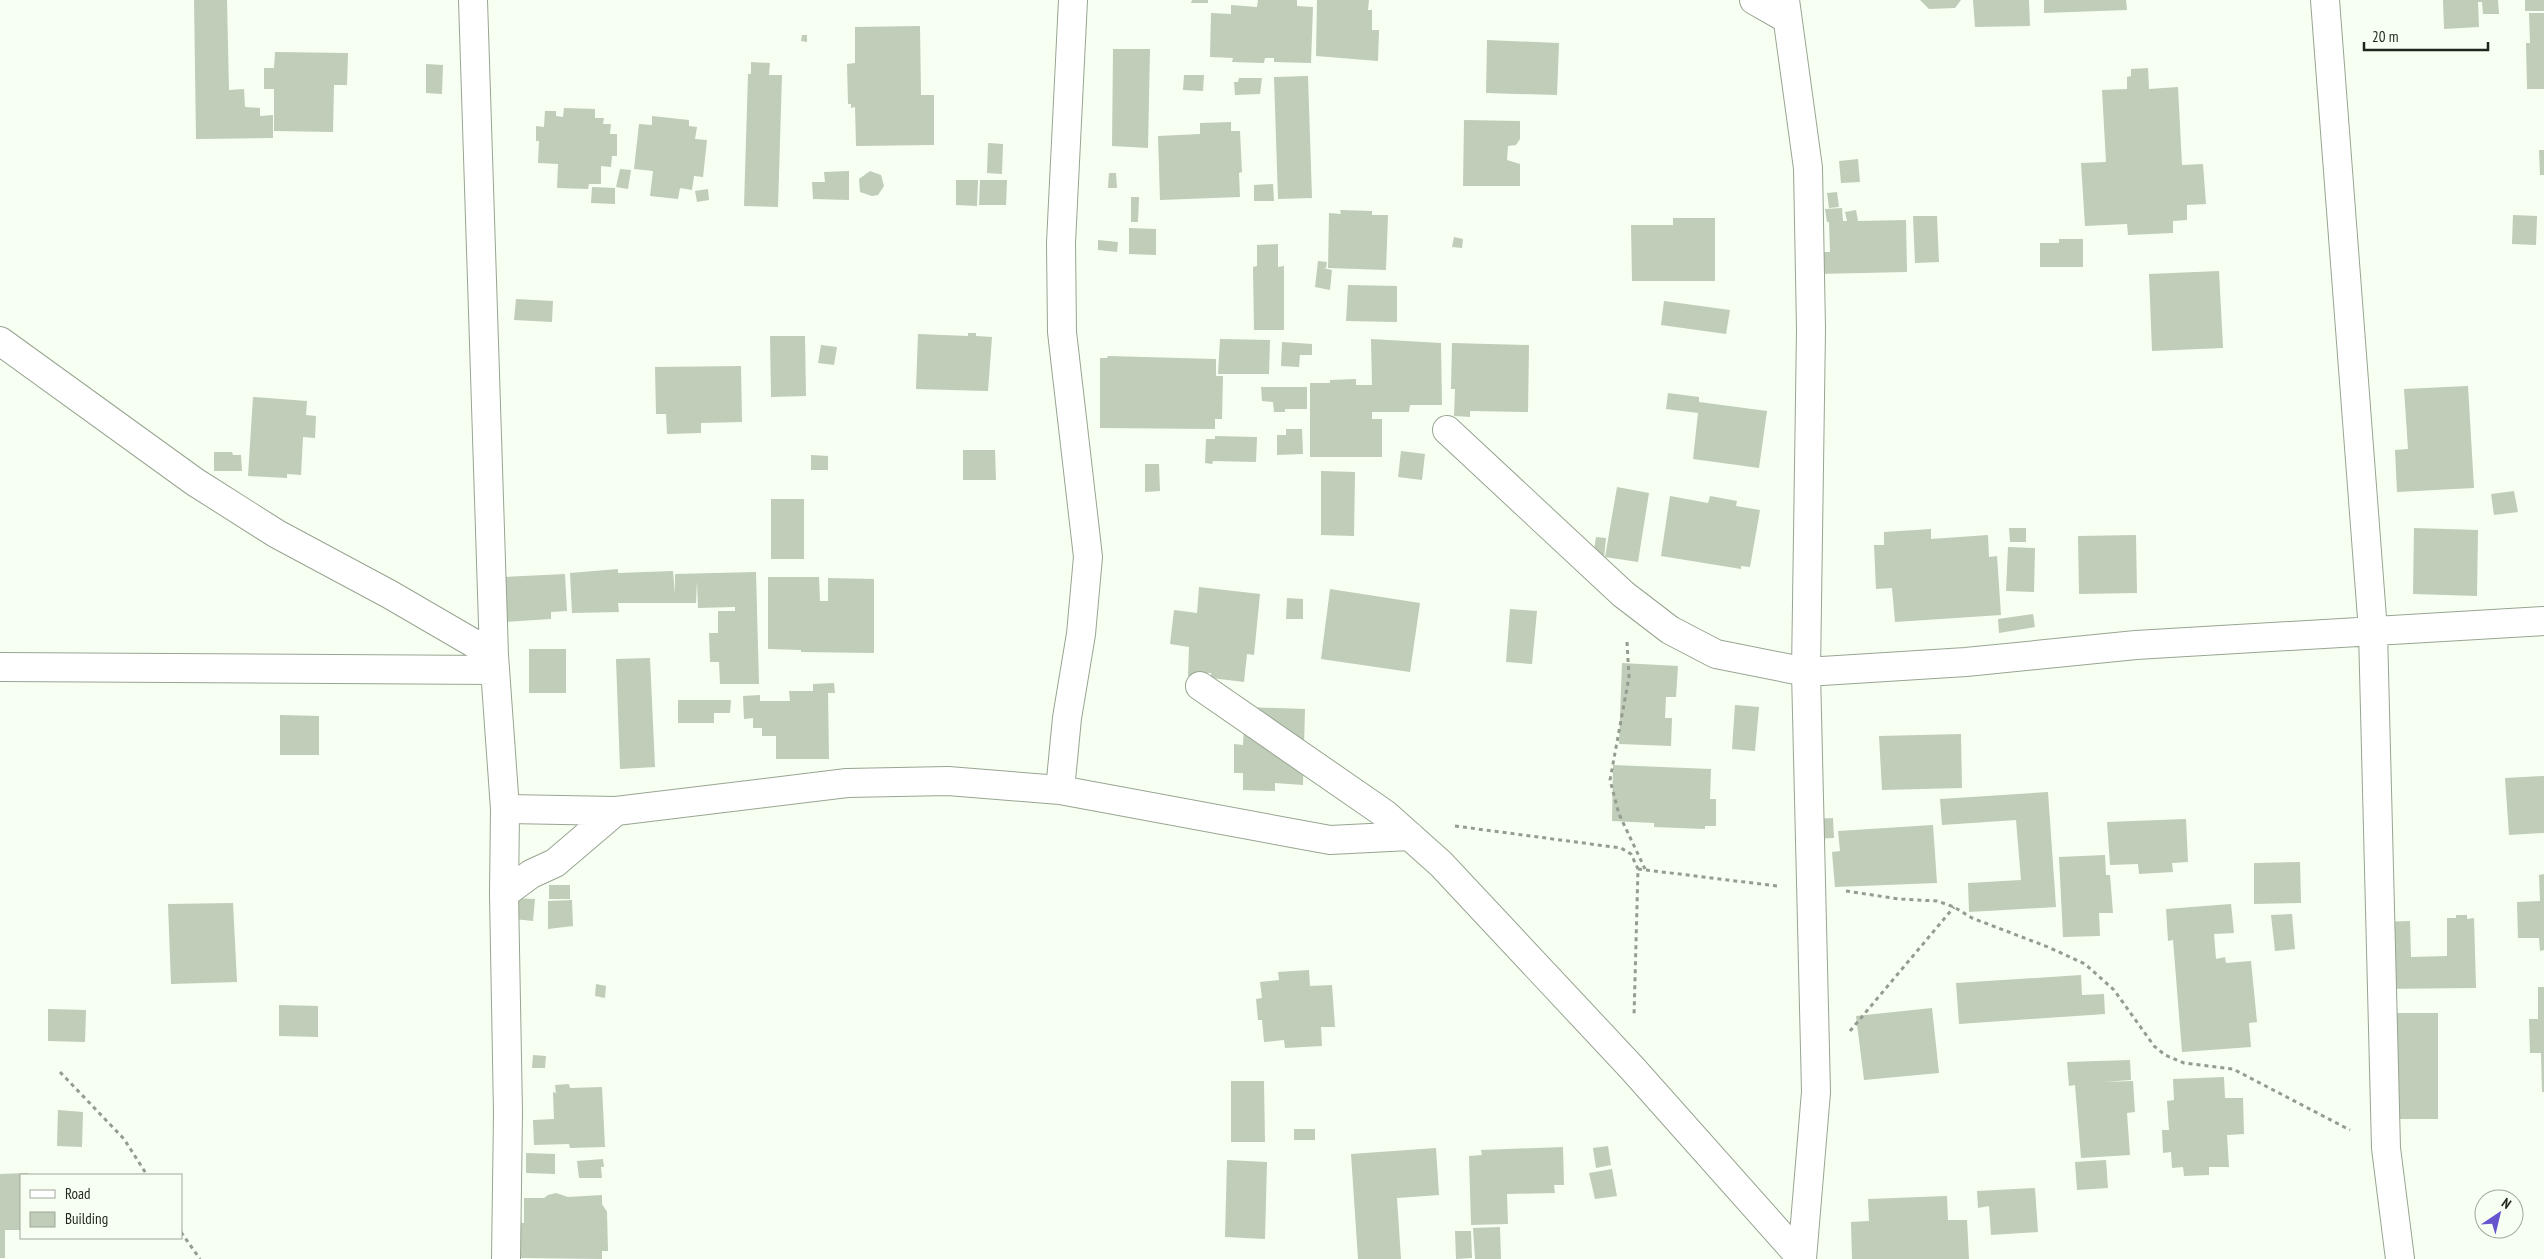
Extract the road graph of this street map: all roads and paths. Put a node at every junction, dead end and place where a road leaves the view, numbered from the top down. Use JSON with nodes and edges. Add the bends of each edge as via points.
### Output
{"nodes":[{"id":1,"x":473,"y":0,"type":"edge"},
{"id":2,"x":1073,"y":0,"type":"edge"},
{"id":3,"x":1754,"y":0,"type":"edge"},
{"id":4,"x":2325,"y":0,"type":"edge"},
{"id":5,"x":1786,"y":9,"type":"edge"},
{"id":6,"x":0,"y":341,"type":"edge"},
{"id":7,"x":1447,"y":430,"type":"dead end"},
{"id":8,"x":1623,"y":594,"type":"junction"},
{"id":9,"x":2544,"y":621,"type":"edge"},
{"id":10,"x":2373,"y":632,"type":"junction"},
{"id":11,"x":494,"y":663,"type":"junction"},
{"id":12,"x":0,"y":667,"type":"edge"},
{"id":13,"x":1806,"y":672,"type":"junction"},
{"id":14,"x":1200,"y":686,"type":"dead end"},
{"id":15,"x":1060,"y":790,"type":"junction"},
{"id":16,"x":505,"y":809,"type":"junction"},
{"id":17,"x":616,"y":811,"type":"junction"},
{"id":18,"x":1454,"y":826,"type":"dead end"},
{"id":19,"x":1410,"y":836,"type":"junction"},
{"id":20,"x":1638,"y":869,"type":"junction"},
{"id":21,"x":1645,"y":869,"type":"junction"},
{"id":22,"x":1811,"y":888,"type":"junction"},
{"id":23,"x":504,"y":894,"type":"junction"},
{"id":24,"x":1954,"y":907,"type":"junction"},
{"id":25,"x":1848,"y":1033,"type":"dead end"},
{"id":26,"x":1632,"y":1068,"type":"junction"},
{"id":27,"x":60,"y":1072,"type":"dead end"},
{"id":28,"x":2386,"y":1148,"type":"junction"},
{"id":29,"x":146,"y":1174,"type":"edge"},
{"id":30,"x":182,"y":1233,"type":"edge"},
{"id":31,"x":200,"y":1259,"type":"edge"},
{"id":32,"x":506,"y":1259,"type":"edge"},
{"id":33,"x":1802,"y":1259,"type":"edge"},
{"id":34,"x":2400,"y":1259,"type":"edge"}],
"edges":[{"from":1,"to":11,"type":"street"},
{"from":2,"to":15,"type":"street","via":[[1061,243],[1062,332],[1088,557],[1081,634],[1066,718]]},
{"from":3,"to":5,"type":"street"},
{"from":4,"to":10,"type":"street"},
{"from":5,"to":13,"type":"street","via":[[1808,168],[1810,329]]},
{"from":6,"to":11,"type":"street","via":[[196,482],[325,562],[389,594]]},
{"from":7,"to":8,"type":"street"},
{"from":8,"to":13,"type":"street","via":[[1670,630],[1716,654]]},
{"from":8,"to":21,"type":"path","via":[[1629,677],[1610,780],[1619,814]]},
{"from":9,"to":10,"type":"street"},
{"from":10,"to":13,"type":"street","via":[[2136,645],[1966,662]]},
{"from":10,"to":28,"type":"street"},
{"from":11,"to":12,"type":"street"},
{"from":11,"to":16,"type":"street"},
{"from":13,"to":22,"type":"street"},
{"from":14,"to":19,"type":"street","via":[[1385,814]]},
{"from":15,"to":17,"type":"street","via":[[948,781],[847,783]]},
{"from":15,"to":19,"type":"street","via":[[1330,840]]},
{"from":16,"to":17,"type":"street"},
{"from":16,"to":23,"type":"street"},
{"from":17,"to":23,"type":"street","via":[[555,862],[530,874]]},
{"from":18,"to":20,"type":"path","via":[[1621,848],[1631,854]]},
{"from":19,"to":26,"type":"street","via":[[1441,864]]},
{"from":20,"to":21,"type":"path"},
{"from":20,"to":26,"type":"path"},
{"from":21,"to":22,"type":"path"},
{"from":22,"to":24,"type":"path","via":[[1937,901]]},
{"from":22,"to":33,"type":"street","via":[[1816,1092]]},
{"from":23,"to":32,"type":"street","via":[[508,1113]]},
{"from":24,"to":25,"type":"path"},
{"from":24,"to":28,"type":"path","via":[[1972,918],[2048,946],[2085,964],[2114,990],[2154,1046],[2165,1055],[2184,1063],[2233,1070]]},
{"from":26,"to":33,"type":"street"},
{"from":27,"to":29,"type":"path","via":[[124,1139]]},
{"from":28,"to":34,"type":"street"},
{"from":30,"to":31,"type":"path"}]}
